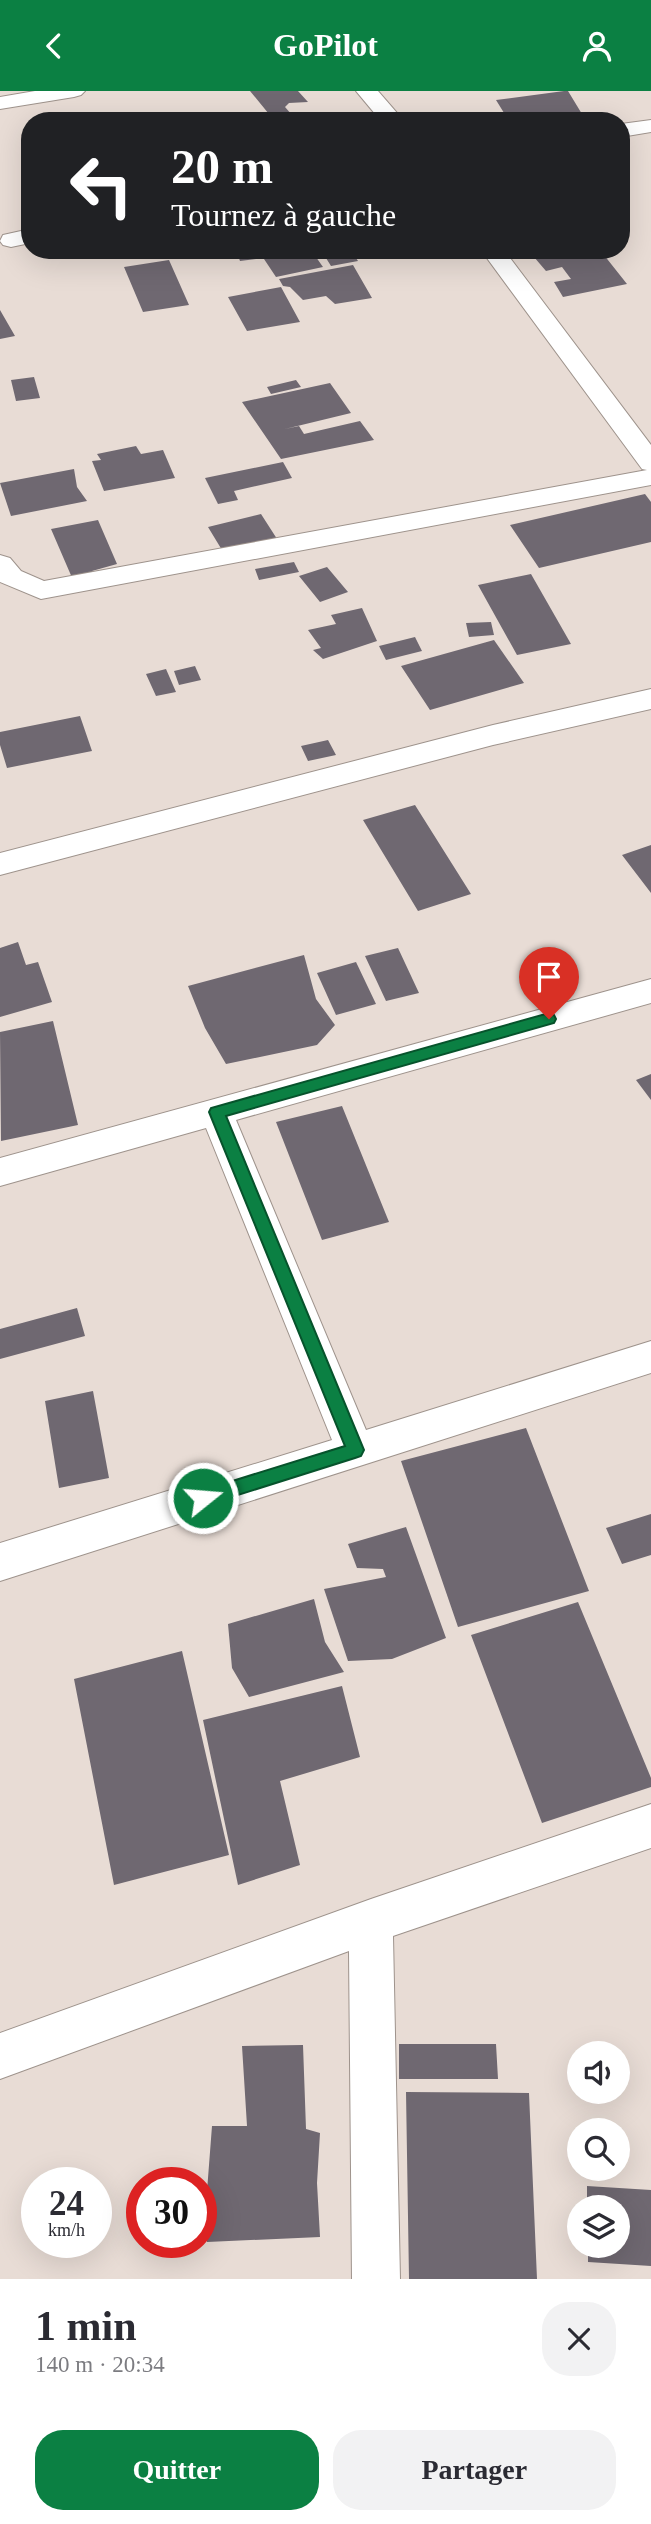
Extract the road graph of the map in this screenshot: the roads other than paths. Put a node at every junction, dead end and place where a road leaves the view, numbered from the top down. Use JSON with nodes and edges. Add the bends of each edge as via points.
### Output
{"nodes":[{"id":1,"x":74,"y":91,"type":"edge"},
{"id":2,"x":367,"y":91,"type":"edge"},
{"id":3,"x":0,"y":103,"type":"edge"},
{"id":4,"x":385,"y":112,"type":"edge"},
{"id":5,"x":651,"y":126,"type":"edge"},
{"id":6,"x":630,"y":130,"type":"edge"},
{"id":7,"x":499,"y":259,"type":"edge"},
{"id":8,"x":651,"y":463,"type":"edge"},
{"id":9,"x":651,"y":477,"type":"edge"},
{"id":10,"x":0,"y":564,"type":"edge"},
{"id":11,"x":651,"y":699,"type":"edge"},
{"id":12,"x":0,"y":864,"type":"edge"},
{"id":13,"x":651,"y":991,"type":"edge"},
{"id":14,"x":216,"y":1112,"type":"junction"},
{"id":15,"x":0,"y":1173,"type":"edge"},
{"id":16,"x":651,"y":1357,"type":"edge"},
{"id":17,"x":355,"y":1450,"type":"junction"},
{"id":18,"x":0,"y":1562,"type":"edge"},
{"id":19,"x":651,"y":1826,"type":"edge"},
{"id":20,"x":371,"y":1921,"type":"junction"},
{"id":21,"x":0,"y":2056,"type":"edge"},
{"id":22,"x":376,"y":2279,"type":"edge"}],
"edges":[{"from":1,"to":3,"type":"street"},
{"from":2,"to":4,"type":"street"},
{"from":5,"to":6,"type":"street"},
{"from":7,"to":8,"type":"street"},
{"from":9,"to":10,"type":"street","via":[[41,590],[11,577]]},
{"from":11,"to":12,"type":"street","via":[[493,734]]},
{"from":13,"to":14,"type":"street"},
{"from":14,"to":15,"type":"street"},
{"from":14,"to":17,"type":"street"},
{"from":16,"to":17,"type":"street"},
{"from":17,"to":18,"type":"street"},
{"from":19,"to":20,"type":"street"},
{"from":20,"to":21,"type":"street"},
{"from":20,"to":22,"type":"street"}]}
